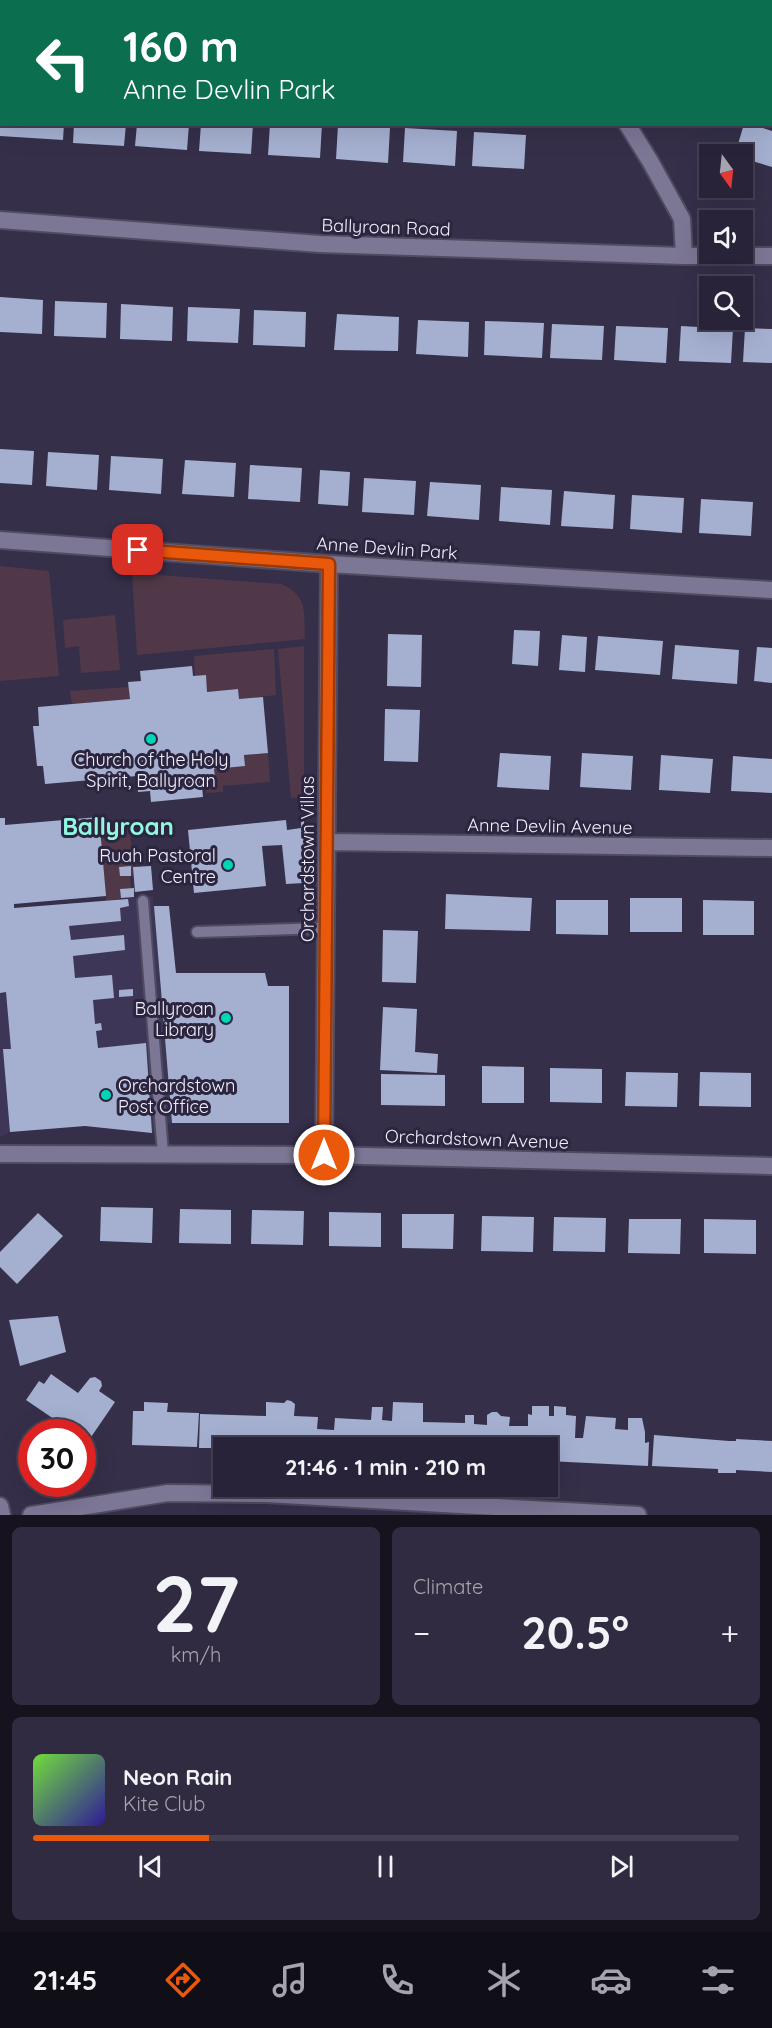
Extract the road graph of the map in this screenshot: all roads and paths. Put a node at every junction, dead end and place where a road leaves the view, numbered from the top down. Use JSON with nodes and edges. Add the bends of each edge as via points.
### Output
{"nodes":[{"id":1,"x":628,"y":126,"type":"edge"},
{"id":2,"x":0,"y":220,"type":"edge"},
{"id":3,"x":684,"y":256,"type":"junction"},
{"id":4,"x":772,"y":256,"type":"edge"},
{"id":5,"x":0,"y":540,"type":"edge"},
{"id":6,"x":329,"y":564,"type":"junction"},
{"id":7,"x":772,"y":590,"type":"edge"},
{"id":8,"x":327,"y":842,"type":"junction"},
{"id":9,"x":772,"y":848,"type":"edge"},
{"id":10,"x":143,"y":901,"type":"dead end"},
{"id":11,"x":326,"y":928,"type":"junction"},
{"id":12,"x":197,"y":932,"type":"dead end"},
{"id":13,"x":0,"y":1154,"type":"edge"},
{"id":14,"x":164,"y":1154,"type":"junction"},
{"id":15,"x":324,"y":1155,"type":"junction"},
{"id":16,"x":772,"y":1166,"type":"edge"},
{"id":17,"x":0,"y":1506,"type":"edge"},
{"id":18,"x":2,"y":1515,"type":"edge"},
{"id":19,"x":31,"y":1515,"type":"edge"},
{"id":20,"x":638,"y":1515,"type":"edge"}],
"edges":[{"from":1,"to":3,"type":"street","via":[[682,219]]},
{"from":2,"to":3,"type":"street","name":"Ballyroan Road","via":[[320,244]]},
{"from":3,"to":4,"type":"street","name":"Ballyroan Road"},
{"from":5,"to":6,"type":"street","name":"Anne Devlin Park"},
{"from":6,"to":7,"type":"street","name":"Anne Devlin Park"},
{"from":6,"to":8,"type":"street","name":"Orchardstown Villas"},
{"from":8,"to":9,"type":"street","name":"Anne Devlin Avenue"},
{"from":8,"to":11,"type":"street","name":"Orchardstown Villas"},
{"from":10,"to":14,"type":"lane"},
{"from":11,"to":12,"type":"lane"},
{"from":11,"to":15,"type":"street","name":"Orchardstown Villas"},
{"from":13,"to":14,"type":"street","name":"Orchardstown Avenue"},
{"from":14,"to":15,"type":"street","name":"Orchardstown Avenue"},
{"from":15,"to":16,"type":"street","name":"Orchardstown Avenue"},
{"from":17,"to":18,"type":"street"},
{"from":19,"to":20,"type":"street","via":[[168,1493],[190,1493]]}]}
